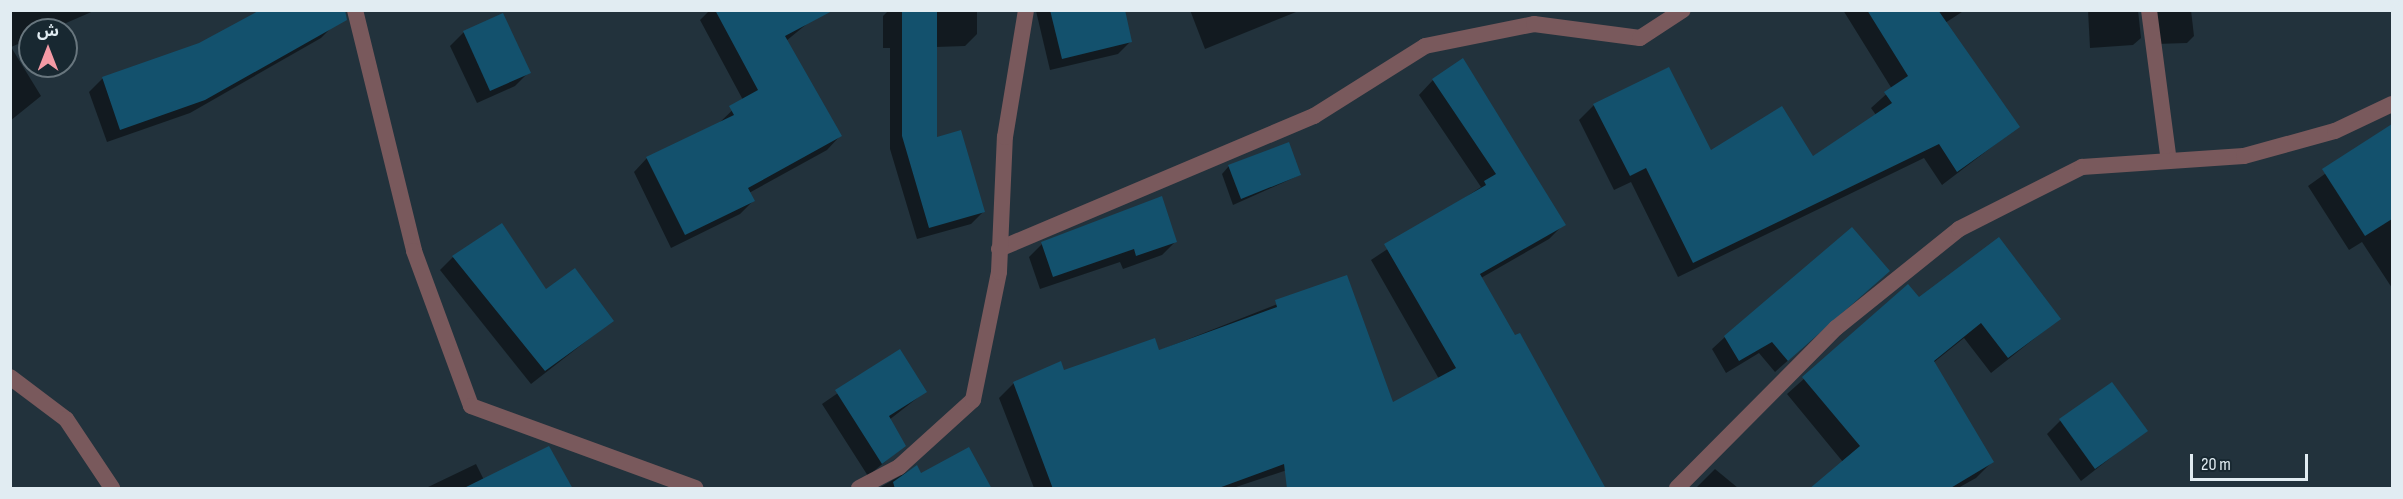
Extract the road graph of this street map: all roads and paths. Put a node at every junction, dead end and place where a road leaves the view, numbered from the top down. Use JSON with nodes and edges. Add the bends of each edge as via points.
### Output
{"nodes":[{"id":1,"x":355,"y":10,"type":"edge"},
{"id":2,"x":1026,"y":10,"type":"edge"},
{"id":3,"x":1683,"y":10,"type":"edge"},
{"id":4,"x":2149,"y":10,"type":"edge"},
{"id":5,"x":2392,"y":104,"type":"edge"},
{"id":6,"x":2169,"y":161,"type":"junction"},
{"id":7,"x":999,"y":249,"type":"junction"},
{"id":8,"x":10,"y":377,"type":"edge"},
{"id":9,"x":112,"y":489,"type":"edge"},
{"id":10,"x":695,"y":489,"type":"edge"},
{"id":11,"x":859,"y":489,"type":"edge"},
{"id":12,"x":1677,"y":489,"type":"edge"}],
"edges":[{"from":1,"to":10,"type":"street","via":[[414,251],[471,406]]},
{"from":2,"to":7,"type":"street","via":[[1005,136]]},
{"from":3,"to":7,"type":"street","via":[[1641,38],[1534,24],[1425,46],[1314,116]]},
{"from":4,"to":6,"type":"street"},
{"from":5,"to":6,"type":"street","via":[[2335,131],[2244,156]]},
{"from":6,"to":12,"type":"street","via":[[2082,167],[1959,229],[1836,328]]},
{"from":7,"to":11,"type":"street","via":[[973,400],[899,467]]},
{"from":8,"to":9,"type":"street","via":[[66,419]]}]}
